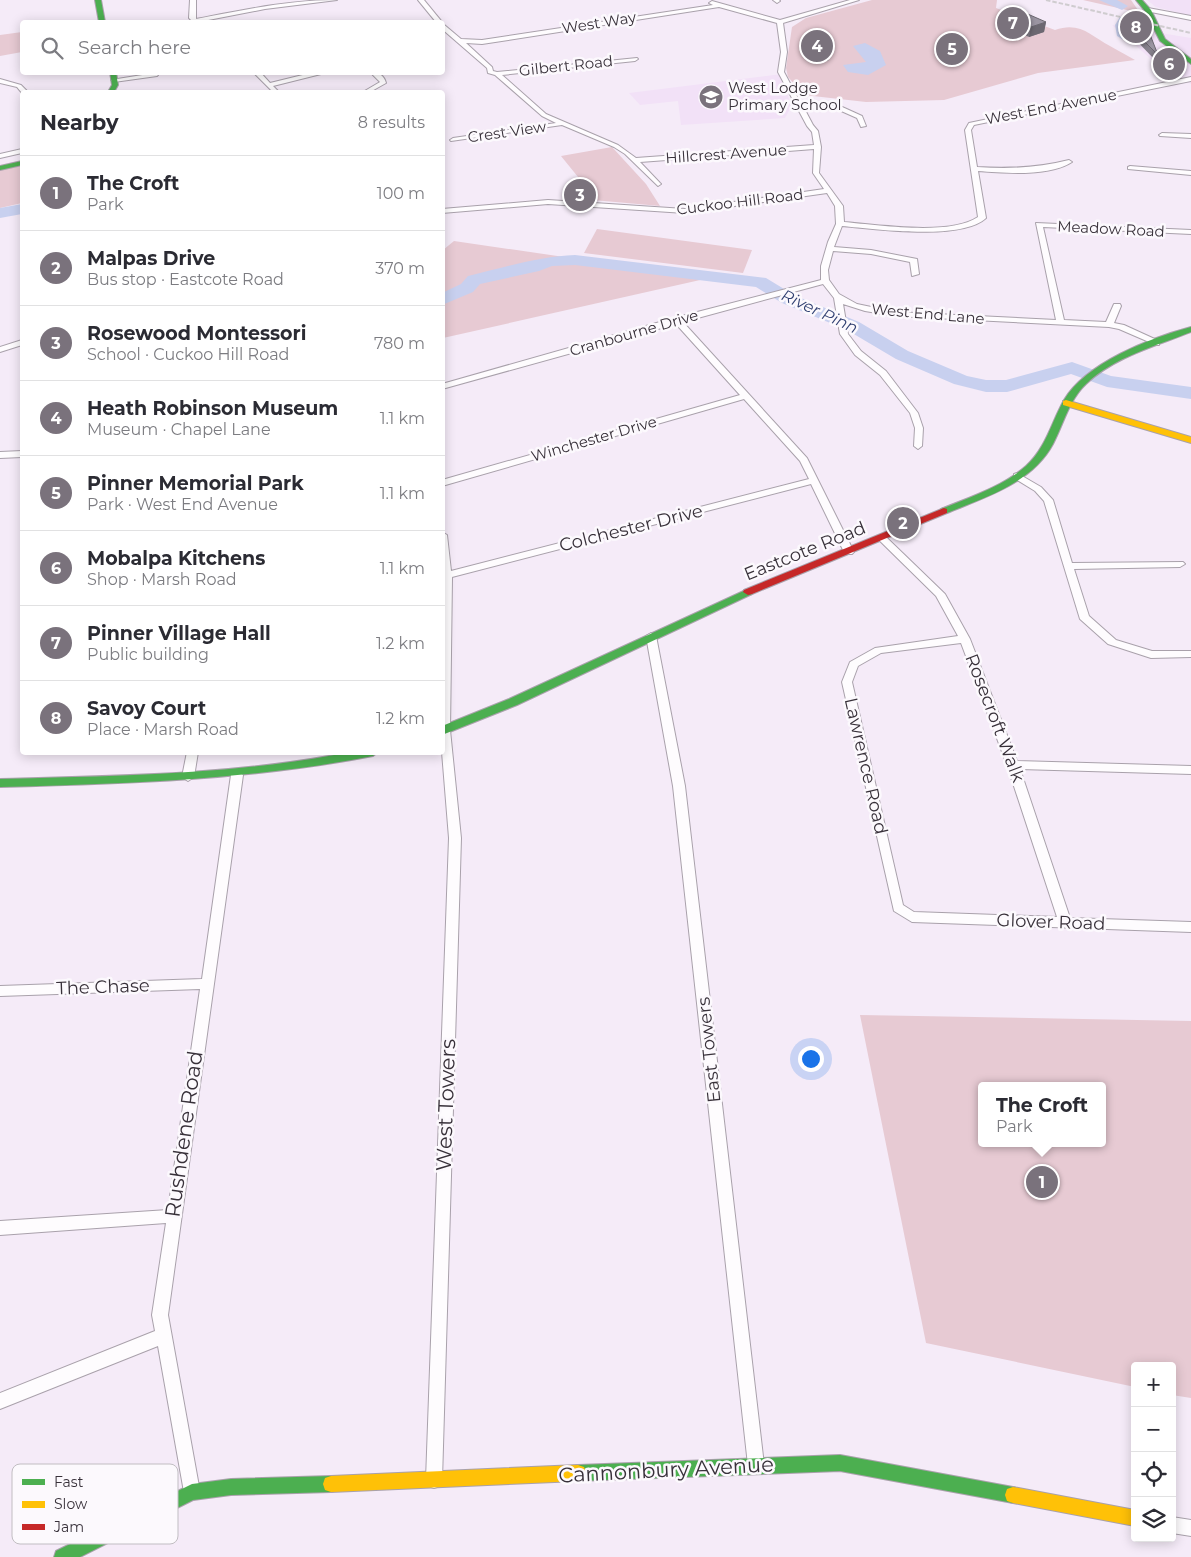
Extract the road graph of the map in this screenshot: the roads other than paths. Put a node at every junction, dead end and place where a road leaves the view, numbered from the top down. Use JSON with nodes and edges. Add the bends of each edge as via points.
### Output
{"nodes":[{"id":1,"x":98,"y":0,"type":"edge"},
{"id":2,"x":193,"y":0,"type":"edge"},
{"id":3,"x":330,"y":0,"type":"edge"},
{"id":4,"x":334,"y":0,"type":"edge"},
{"id":5,"x":421,"y":0,"type":"edge"},
{"id":6,"x":706,"y":0,"type":"edge"},
{"id":7,"x":837,"y":0,"type":"edge"},
{"id":8,"x":856,"y":0,"type":"edge"},
{"id":9,"x":1139,"y":0,"type":"edge"},
{"id":10,"x":845,"y":3,"type":"junction"},
{"id":11,"x":717,"y":6,"type":"junction"},
{"id":12,"x":1148,"y":10,"type":"junction"},
{"id":13,"x":1191,"y":18,"type":"edge"},
{"id":14,"x":102,"y":20,"type":"edge"},
{"id":15,"x":192,"y":20,"type":"edge"},
{"id":16,"x":203,"y":20,"type":"edge"},
{"id":17,"x":438,"y":20,"type":"edge"},
{"id":18,"x":780,"y":22,"type":"junction"},
{"id":19,"x":445,"y":28,"type":"edge"},
{"id":20,"x":460,"y":41,"type":"junction"},
{"id":21,"x":482,"y":42,"type":"junction"},
{"id":22,"x":470,"y":50,"type":"junction"},
{"id":23,"x":635,"y":59,"type":"dead end"},
{"id":24,"x":1191,"y":62,"type":"edge"},
{"id":25,"x":494,"y":71,"type":"junction"},
{"id":26,"x":259,"y":75,"type":"edge"},
{"id":27,"x":313,"y":75,"type":"edge"},
{"id":28,"x":377,"y":75,"type":"edge"},
{"id":29,"x":114,"y":76,"type":"edge"},
{"id":30,"x":155,"y":76,"type":"dead end"},
{"id":31,"x":1191,"y":79,"type":"edge"},
{"id":32,"x":0,"y":81,"type":"edge"},
{"id":33,"x":268,"y":85,"type":"junction"},
{"id":34,"x":23,"y":90,"type":"edge"},
{"id":35,"x":111,"y":90,"type":"edge"},
{"id":36,"x":274,"y":90,"type":"edge"},
{"id":37,"x":370,"y":90,"type":"edge"},
{"id":38,"x":800,"y":106,"type":"junction"},
{"id":39,"x":864,"y":123,"type":"dead end"},
{"id":40,"x":560,"y":124,"type":"junction"},
{"id":41,"x":1162,"y":135,"type":"dead end"},
{"id":42,"x":1191,"y":136,"type":"edge"},
{"id":43,"x":453,"y":140,"type":"dead end"},
{"id":44,"x":818,"y":147,"type":"junction"},
{"id":45,"x":20,"y":151,"type":"edge"},
{"id":46,"x":0,"y":156,"type":"edge"},
{"id":47,"x":635,"y":160,"type":"junction"},
{"id":48,"x":1069,"y":162,"type":"dead end"},
{"id":49,"x":20,"y":163,"type":"edge"},
{"id":50,"x":0,"y":168,"type":"edge"},
{"id":51,"x":1130,"y":168,"type":"dead end"},
{"id":52,"x":975,"y":169,"type":"junction"},
{"id":53,"x":1191,"y":172,"type":"edge"},
{"id":54,"x":658,"y":184,"type":"dead end"},
{"id":55,"x":828,"y":191,"type":"junction"},
{"id":56,"x":445,"y":210,"type":"edge"},
{"id":57,"x":840,"y":224,"type":"junction"},
{"id":58,"x":1191,"y":232,"type":"edge"},
{"id":59,"x":830,"y":248,"type":"junction"},
{"id":60,"x":915,"y":274,"type":"dead end"},
{"id":61,"x":825,"y":281,"type":"junction"},
{"id":62,"x":838,"y":296,"type":"junction"},
{"id":63,"x":1117,"y":306,"type":"dead end"},
{"id":64,"x":677,"y":320,"type":"junction"},
{"id":65,"x":1060,"y":322,"type":"junction"},
{"id":66,"x":1109,"y":325,"type":"junction"},
{"id":67,"x":1191,"y":329,"type":"edge"},
{"id":68,"x":20,"y":337,"type":"edge"},
{"id":69,"x":0,"y":343,"type":"edge"},
{"id":70,"x":20,"y":343,"type":"edge"},
{"id":71,"x":1156,"y":343,"type":"junction"},
{"id":72,"x":0,"y":350,"type":"edge"},
{"id":73,"x":445,"y":386,"type":"edge"},
{"id":74,"x":746,"y":396,"type":"junction"},
{"id":75,"x":1066,"y":403,"type":"junction"},
{"id":76,"x":1191,"y":440,"type":"edge"},
{"id":77,"x":918,"y":446,"type":"dead end"},
{"id":78,"x":20,"y":454,"type":"edge"},
{"id":79,"x":0,"y":455,"type":"edge"},
{"id":80,"x":1017,"y":476,"type":"junction"},
{"id":81,"x":815,"y":480,"type":"junction"},
{"id":82,"x":445,"y":482,"type":"edge"},
{"id":83,"x":883,"y":539,"type":"junction"},
{"id":84,"x":849,"y":552,"type":"junction"},
{"id":85,"x":445,"y":559,"type":"edge"},
{"id":86,"x":1180,"y":564,"type":"dead end"},
{"id":87,"x":1068,"y":566,"type":"junction"},
{"id":88,"x":447,"y":576,"type":"junction"},
{"id":89,"x":651,"y":636,"type":"junction"},
{"id":90,"x":965,"y":639,"type":"junction"},
{"id":91,"x":1191,"y":654,"type":"edge"},
{"id":92,"x":445,"y":679,"type":"edge"},
{"id":93,"x":445,"y":731,"type":"edge"},
{"id":94,"x":445,"y":741,"type":"edge"},
{"id":95,"x":192,"y":755,"type":"edge"},
{"id":96,"x":362,"y":755,"type":"edge"},
{"id":97,"x":1013,"y":764,"type":"junction"},
{"id":98,"x":1191,"y":770,"type":"edge"},
{"id":99,"x":237,"y":775,"type":"junction"},
{"id":100,"x":188,"y":777,"type":"junction"},
{"id":101,"x":0,"y":782,"type":"edge"},
{"id":102,"x":912,"y":917,"type":"joint"},
{"id":103,"x":1065,"y":922,"type":"junction"},
{"id":104,"x":1191,"y":928,"type":"edge"},
{"id":105,"x":205,"y":984,"type":"junction"},
{"id":106,"x":0,"y":990,"type":"edge"},
{"id":107,"x":172,"y":1216,"type":"junction"},
{"id":108,"x":0,"y":1228,"type":"edge"},
{"id":109,"x":163,"y":1336,"type":"junction"},
{"id":110,"x":0,"y":1401,"type":"edge"},
{"id":111,"x":756,"y":1465,"type":"junction"},
{"id":112,"x":434,"y":1480,"type":"junction"},
{"id":113,"x":192,"y":1492,"type":"junction"},
{"id":114,"x":178,"y":1499,"type":"edge"},
{"id":115,"x":1131,"y":1517,"type":"edge"},
{"id":116,"x":1176,"y":1526,"type":"edge"},
{"id":117,"x":1191,"y":1528,"type":"edge"},
{"id":118,"x":88,"y":1544,"type":"edge"},
{"id":119,"x":62,"y":1557,"type":"edge"}],
"edges":[{"from":1,"to":14,"type":"street"},
{"from":2,"to":15,"type":"street"},
{"from":3,"to":4,"type":"street"},
{"from":3,"to":16,"type":"street","via":[[266,7]]},
{"from":5,"to":17,"type":"street"},
{"from":6,"to":11,"type":"street"},
{"from":7,"to":10,"type":"street"},
{"from":8,"to":10,"type":"street"},
{"from":9,"to":12,"type":"street"},
{"from":10,"to":18,"type":"street"},
{"from":11,"to":18,"type":"street"},
{"from":11,"to":21,"type":"street","name":"West Way"},
{"from":12,"to":13,"type":"street"},
{"from":12,"to":24,"type":"street","via":[[1162,40]]},
{"from":18,"to":38,"type":"street","via":[[784,52],[781,72]]},
{"from":19,"to":20,"type":"street"},
{"from":20,"to":21,"type":"street","name":"West Way"},
{"from":20,"to":22,"type":"street"},
{"from":21,"to":22,"type":"street","name":"West Way"},
{"from":22,"to":25,"type":"street"},
{"from":23,"to":25,"type":"street","name":"Gilbert Road"},
{"from":25,"to":40,"type":"street","via":[[538,111]]},
{"from":26,"to":33,"type":"street"},
{"from":27,"to":33,"type":"street"},
{"from":28,"to":37,"type":"street","via":[[383,83]]},
{"from":29,"to":30,"type":"street"},
{"from":29,"to":35,"type":"street"},
{"from":31,"to":52,"type":"street","name":"West End Avenue","via":[[978,121],[968,130]]},
{"from":32,"to":34,"type":"street","via":[[20,86]]},
{"from":33,"to":36,"type":"street"},
{"from":38,"to":39,"type":"street","via":[[840,108]]},
{"from":38,"to":44,"type":"street","via":[[815,131]]},
{"from":40,"to":43,"type":"street","name":"Crest View"},
{"from":40,"to":47,"type":"street","via":[[616,146]]},
{"from":41,"to":42,"type":"street"},
{"from":44,"to":47,"type":"street","name":"Hillcrest Avenue"},
{"from":44,"to":55,"type":"street","via":[[816,173]]},
{"from":45,"to":46,"type":"street"},
{"from":47,"to":54,"type":"street"},
{"from":48,"to":52,"type":"street","via":[[1028,172]]},
{"from":49,"to":50,"type":"street"},
{"from":51,"to":53,"type":"street"},
{"from":52,"to":57,"type":"street","name":"West End Avenue","via":[[982,218],[970,226],[945,229]]},
{"from":55,"to":56,"type":"street","name":"Cuckoo Hill Road","via":[[684,211],[548,202]]},
{"from":55,"to":57,"type":"street","via":[[838,206]]},
{"from":57,"to":59,"type":"street"},
{"from":58,"to":65,"type":"street","name":"Meadow Road","via":[[1040,225]]},
{"from":59,"to":60,"type":"street","via":[[914,261]]},
{"from":59,"to":61,"type":"street"},
{"from":61,"to":62,"type":"street","name":"West End Lane"},
{"from":61,"to":64,"type":"street","name":"Cranbourne Drive"},
{"from":62,"to":65,"type":"street","name":"West End Lane","via":[[876,312]]},
{"from":62,"to":77,"type":"street","via":[[844,334],[858,353],[883,373],[914,413],[919,428]]},
{"from":63,"to":66,"type":"street"},
{"from":64,"to":73,"type":"street","name":"Cranbourne Drive"},
{"from":64,"to":74,"type":"street"},
{"from":65,"to":66,"type":"street","name":"West End Lane"},
{"from":66,"to":71,"type":"street","name":"West End Lane","via":[[1122,327]]},
{"from":67,"to":71,"type":"street","name":"Eastcote Road"},
{"from":68,"to":69,"type":"street"},
{"from":70,"to":72,"type":"street"},
{"from":71,"to":75,"type":"street","name":"Eastcote Road","via":[[1092,375]]},
{"from":74,"to":81,"type":"street","via":[[804,460]]},
{"from":74,"to":82,"type":"street","name":"Winchester Drive"},
{"from":75,"to":76,"type":"street"},
{"from":75,"to":80,"type":"street","name":"Eastcote Road","via":[[1043,454]]},
{"from":78,"to":79,"type":"street"},
{"from":80,"to":83,"type":"street","name":"Eastcote Road"},
{"from":80,"to":87,"type":"street","via":[[1038,489],[1048,500]]},
{"from":81,"to":84,"type":"street"},
{"from":81,"to":88,"type":"street","name":"Colchester Drive"},
{"from":83,"to":84,"type":"street","name":"Eastcote Road"},
{"from":83,"to":90,"type":"street","name":"Rosecroft Walk","via":[[940,594]]},
{"from":84,"to":89,"type":"street","name":"Eastcote Road","via":[[721,603]]},
{"from":85,"to":88,"type":"street","name":"West Towers"},
{"from":86,"to":87,"type":"street"},
{"from":87,"to":91,"type":"street","via":[[1084,617],[1112,642],[1152,654]]},
{"from":88,"to":92,"type":"street","name":"West Towers"},
{"from":89,"to":93,"type":"street","name":"Eastcote Road"},
{"from":89,"to":111,"type":"street","name":"East Towers","via":[[679,786]]},
{"from":90,"to":97,"type":"street","name":"Rosecroft Walk"},
{"from":90,"to":102,"type":"street","name":"Lawrence Road","via":[[879,650],[854,664],[847,682],[898,908]]},
{"from":94,"to":112,"type":"street","name":"West Towers","via":[[455,838]]},
{"from":95,"to":100,"type":"street"},
{"from":96,"to":99,"type":"street","via":[[289,770]]},
{"from":97,"to":98,"type":"street"},
{"from":97,"to":103,"type":"street","name":"Rosecroft Walk"},
{"from":99,"to":100,"type":"street"},
{"from":99,"to":105,"type":"street","name":"Rushdene Road"},
{"from":100,"to":101,"type":"street"},
{"from":102,"to":103,"type":"street","name":"Glover Road"},
{"from":103,"to":104,"type":"street","name":"Glover Road"},
{"from":105,"to":106,"type":"street","name":"The Chase"},
{"from":105,"to":107,"type":"street","name":"Rushdene Road"},
{"from":107,"to":108,"type":"street"},
{"from":107,"to":109,"type":"street","name":"Rushdene Road","via":[[160,1315]]},
{"from":109,"to":110,"type":"street"},
{"from":109,"to":113,"type":"street","name":"Rushdene Road"},
{"from":111,"to":112,"type":"street","name":"Cannonbury Avenue"},
{"from":111,"to":115,"type":"street","name":"Cannonbury Avenue","via":[[840,1463]]},
{"from":112,"to":113,"type":"street","name":"Cannonbury Avenue","via":[[231,1486]]},
{"from":113,"to":114,"type":"street","name":"Cannonbury Avenue"},
{"from":116,"to":117,"type":"street"},
{"from":118,"to":119,"type":"street","name":"Cannonbury Avenue"}]}
